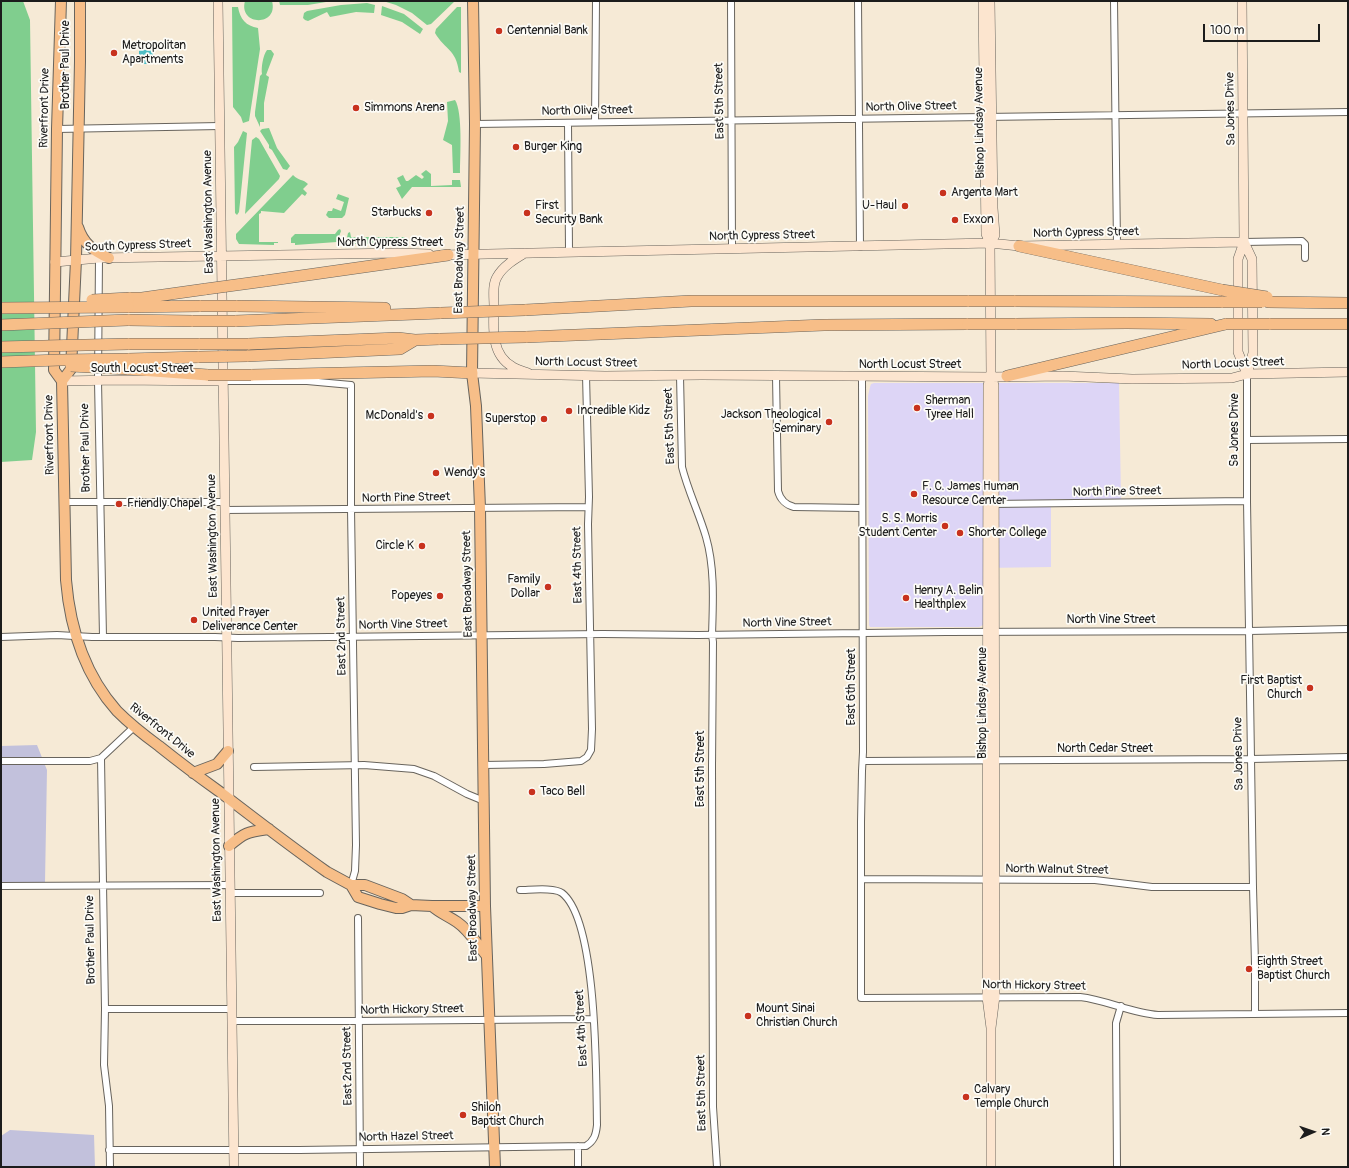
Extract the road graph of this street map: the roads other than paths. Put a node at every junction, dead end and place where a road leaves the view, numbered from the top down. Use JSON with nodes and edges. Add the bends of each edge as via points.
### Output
{"nodes":[{"id":1,"x":61,"y":1,"type":"edge"},
{"id":2,"x":80,"y":1,"type":"edge"},
{"id":3,"x":218,"y":1,"type":"edge"},
{"id":4,"x":473,"y":1,"type":"edge"},
{"id":5,"x":596,"y":1,"type":"edge"},
{"id":6,"x":731,"y":1,"type":"edge"},
{"id":7,"x":858,"y":1,"type":"edge"},
{"id":8,"x":983,"y":1,"type":"edge"},
{"id":9,"x":990,"y":1,"type":"edge"},
{"id":10,"x":1114,"y":1,"type":"edge"},
{"id":11,"x":1242,"y":1,"type":"edge"},
{"id":12,"x":1348,"y":112,"type":"edge"},
{"id":13,"x":1243,"y":113,"type":"junction"},
{"id":14,"x":1115,"y":115,"type":"junction"},
{"id":15,"x":988,"y":117,"type":"junction"},
{"id":16,"x":859,"y":118,"type":"junction"},
{"id":17,"x":731,"y":120,"type":"junction"},
{"id":18,"x":595,"y":122,"type":"junction"},
{"id":19,"x":568,"y":123,"type":"junction"},
{"id":20,"x":475,"y":124,"type":"junction"},
{"id":21,"x":220,"y":126,"type":"junction"},
{"id":22,"x":79,"y":128,"type":"junction"},
{"id":23,"x":57,"y":129,"type":"junction"},
{"id":24,"x":76,"y":223,"type":"junction"},
{"id":25,"x":1244,"y":242,"type":"junction"},
{"id":26,"x":990,"y":243,"type":"junction"},
{"id":27,"x":1117,"y":245,"type":"junction"},
{"id":28,"x":1019,"y":246,"type":"junction"},
{"id":29,"x":860,"y":247,"type":"junction"},
{"id":30,"x":732,"y":249,"type":"junction"},
{"id":31,"x":569,"y":251,"type":"junction"},
{"id":32,"x":524,"y":253,"type":"junction"},
{"id":33,"x":472,"y":254,"type":"junction"},
{"id":34,"x":448,"y":255,"type":"junction"},
{"id":35,"x":221,"y":256,"type":"junction"},
{"id":36,"x":104,"y":258,"type":"junction"},
{"id":37,"x":1305,"y":258,"type":"dead end"},
{"id":38,"x":76,"y":260,"type":"junction"},
{"id":39,"x":55,"y":262,"type":"junction"},
{"id":40,"x":1268,"y":299,"type":"junction"},
{"id":41,"x":129,"y":303,"type":"junction"},
{"id":42,"x":1348,"y":303,"type":"edge"},
{"id":43,"x":1,"y":308,"type":"edge"},
{"id":44,"x":441,"y":313,"type":"junction"},
{"id":45,"x":1,"y":324,"type":"edge"},
{"id":46,"x":1226,"y":324,"type":"junction"},
{"id":47,"x":1348,"y":324,"type":"edge"},
{"id":48,"x":415,"y":340,"type":"junction"},
{"id":49,"x":1,"y":347,"type":"edge"},
{"id":50,"x":1,"y":362,"type":"edge"},
{"id":51,"x":128,"y":364,"type":"junction"},
{"id":52,"x":1348,"y":372,"type":"edge"},
{"id":53,"x":472,"y":373,"type":"junction"},
{"id":54,"x":530,"y":374,"type":"junction"},
{"id":55,"x":1247,"y":374,"type":"junction"},
{"id":56,"x":586,"y":375,"type":"junction"},
{"id":57,"x":680,"y":376,"type":"junction"},
{"id":58,"x":776,"y":376,"type":"junction"},
{"id":59,"x":1007,"y":376,"type":"junction"},
{"id":60,"x":862,"y":377,"type":"junction"},
{"id":61,"x":991,"y":377,"type":"junction"},
{"id":62,"x":98,"y":381,"type":"junction"},
{"id":63,"x":223,"y":381,"type":"junction"},
{"id":64,"x":62,"y":382,"type":"junction"},
{"id":65,"x":1348,"y":439,"type":"edge"},
{"id":66,"x":1246,"y":440,"type":"junction"},
{"id":67,"x":1247,"y":501,"type":"junction"},
{"id":68,"x":64,"y":502,"type":"junction"},
{"id":69,"x":100,"y":502,"type":"junction"},
{"id":70,"x":991,"y":504,"type":"junction"},
{"id":71,"x":224,"y":506,"type":"junction"},
{"id":72,"x":588,"y":507,"type":"junction"},
{"id":73,"x":480,"y":508,"type":"junction"},
{"id":74,"x":862,"y":508,"type":"junction"},
{"id":75,"x":352,"y":509,"type":"junction"},
{"id":76,"x":1348,"y":629,"type":"edge"},
{"id":77,"x":1249,"y":631,"type":"junction"},
{"id":78,"x":991,"y":632,"type":"junction"},
{"id":79,"x":862,"y":633,"type":"junction"},
{"id":80,"x":589,"y":634,"type":"junction"},
{"id":81,"x":712,"y":634,"type":"junction"},
{"id":82,"x":481,"y":635,"type":"junction"},
{"id":83,"x":1,"y":637,"type":"edge"},
{"id":84,"x":76,"y":637,"type":"junction"},
{"id":85,"x":103,"y":637,"type":"junction"},
{"id":86,"x":226,"y":637,"type":"junction"},
{"id":87,"x":354,"y":637,"type":"junction"},
{"id":88,"x":134,"y":727,"type":"junction"},
{"id":89,"x":228,"y":752,"type":"junction"},
{"id":90,"x":1348,"y":757,"type":"edge"},
{"id":91,"x":101,"y":758,"type":"junction"},
{"id":92,"x":1251,"y":759,"type":"junction"},
{"id":93,"x":1,"y":761,"type":"edge"},
{"id":94,"x":862,"y":761,"type":"junction"},
{"id":95,"x":991,"y":761,"type":"junction"},
{"id":96,"x":484,"y":765,"type":"junction"},
{"id":97,"x":355,"y":766,"type":"junction"},
{"id":98,"x":254,"y":767,"type":"dead end"},
{"id":99,"x":193,"y":773,"type":"junction"},
{"id":100,"x":228,"y":799,"type":"junction"},
{"id":101,"x":484,"y":801,"type":"junction"},
{"id":102,"x":269,"y":829,"type":"junction"},
{"id":103,"x":229,"y":846,"type":"junction"},
{"id":104,"x":861,"y":880,"type":"junction"},
{"id":105,"x":991,"y":880,"type":"junction"},
{"id":106,"x":103,"y":885,"type":"junction"},
{"id":107,"x":351,"y":885,"type":"junction"},
{"id":108,"x":1,"y":886,"type":"edge"},
{"id":109,"x":1253,"y":887,"type":"junction"},
{"id":110,"x":230,"y":889,"type":"junction"},
{"id":111,"x":520,"y":890,"type":"dead end"},
{"id":112,"x":320,"y":893,"type":"dead end"},
{"id":113,"x":432,"y":906,"type":"junction"},
{"id":114,"x":485,"y":906,"type":"junction"},
{"id":115,"x":358,"y":918,"type":"dead end"},
{"id":116,"x":487,"y":956,"type":"junction"},
{"id":117,"x":991,"y":997,"type":"junction"},
{"id":118,"x":861,"y":998,"type":"joint"},
{"id":119,"x":1121,"y":1006,"type":"junction"},
{"id":120,"x":105,"y":1009,"type":"junction"},
{"id":121,"x":232,"y":1009,"type":"junction"},
{"id":122,"x":1255,"y":1013,"type":"junction"},
{"id":123,"x":1348,"y":1013,"type":"edge"},
{"id":124,"x":593,"y":1018,"type":"junction"},
{"id":125,"x":488,"y":1020,"type":"junction"},
{"id":126,"x":232,"y":1021,"type":"junction"},
{"id":127,"x":358,"y":1021,"type":"junction"},
{"id":128,"x":578,"y":1146,"type":"junction"},
{"id":129,"x":494,"y":1147,"type":"junction"},
{"id":130,"x":233,"y":1149,"type":"junction"},
{"id":131,"x":360,"y":1149,"type":"junction"},
{"id":132,"x":109,"y":1150,"type":"junction"},
{"id":133,"x":110,"y":1167,"type":"edge"},
{"id":134,"x":234,"y":1167,"type":"edge"},
{"id":135,"x":360,"y":1167,"type":"edge"},
{"id":136,"x":495,"y":1167,"type":"edge"},
{"id":137,"x":578,"y":1167,"type":"edge"},
{"id":138,"x":717,"y":1167,"type":"edge"},
{"id":139,"x":991,"y":1167,"type":"edge"},
{"id":140,"x":1117,"y":1167,"type":"edge"}],
"edges":[{"from":1,"to":23,"type":"main road","name":"Riverfront Drive"},
{"from":2,"to":22,"type":"main road","name":"Brother Paul Drive"},
{"from":3,"to":21,"type":"main road","name":"East Washington Avenue"},
{"from":4,"to":20,"type":"main road","name":"East Broadway Street"},
{"from":5,"to":18,"type":"street"},
{"from":6,"to":17,"type":"street","name":"East 5th Street"},
{"from":7,"to":16,"type":"street"},
{"from":8,"to":15,"type":"main road","name":"Bishop Lindsay Avenue"},
{"from":9,"to":15,"type":"main road","name":"Bishop Lindsay Avenue"},
{"from":10,"to":14,"type":"street"},
{"from":11,"to":13,"type":"main road","name":"Sa Jones Drive"},
{"from":12,"to":13,"type":"street","name":"North Olive Street"},
{"from":13,"to":14,"type":"street","name":"North Olive Street"},
{"from":13,"to":25,"type":"main road","name":"Sa Jones Drive"},
{"from":14,"to":15,"type":"street","name":"North Olive Street"},
{"from":14,"to":27,"type":"street"},
{"from":15,"to":16,"type":"street","name":"North Olive Street"},
{"from":15,"to":26,"type":"main road","name":"Bishop Lindsay Avenue","via":[[995,235]]},
{"from":16,"to":17,"type":"street","name":"North Olive Street"},
{"from":16,"to":29,"type":"street"},
{"from":17,"to":18,"type":"street","name":"North Olive Street"},
{"from":17,"to":30,"type":"street","name":"East 5th Street"},
{"from":18,"to":19,"type":"street","name":"North Olive Street"},
{"from":19,"to":20,"type":"street","name":"North Olive Street"},
{"from":19,"to":31,"type":"street"},
{"from":20,"to":33,"type":"main road","name":"East Broadway Street"},
{"from":21,"to":22,"type":"street"},
{"from":21,"to":35,"type":"main road","name":"East Washington Avenue"},
{"from":22,"to":23,"type":"street"},
{"from":22,"to":24,"type":"main road","name":"Riverfront Drive"},
{"from":23,"to":39,"type":"main road","name":"Riverfront Drive"},
{"from":24,"to":36,"type":"main road","via":[[87,244]]},
{"from":24,"to":38,"type":"main road","name":"Riverfront Drive"},
{"from":25,"to":27,"type":"main road","name":"North Cypress Street"},
{"from":25,"to":37,"type":"street","name":"North Cypress Street","via":[[1302,241],[1305,244]]},
{"from":25,"to":55,"type":"main road","name":"Sa Jones Drive","via":[[1252,259],[1253,353]]},
{"from":25,"to":55,"type":"main road","name":"Sa Jones Drive","via":[[1238,259],[1238,352]]},
{"from":26,"to":28,"type":"main road","name":"North Cypress Street"},
{"from":26,"to":29,"type":"main road","name":"North Cypress Street"},
{"from":26,"to":61,"type":"main road","name":"Bishop Lindsay Avenue"},
{"from":27,"to":28,"type":"main road","name":"North Cypress Street"},
{"from":28,"to":40,"type":"highway","bridge":true},
{"from":29,"to":30,"type":"main road","name":"North Cypress Street"},
{"from":30,"to":31,"type":"main road","name":"North Cypress Street"},
{"from":31,"to":32,"type":"main road","name":"North Cypress Street"},
{"from":32,"to":33,"type":"main road","name":"North Cypress Street"},
{"from":32,"to":54,"type":"main road","via":[[506,265],[496,277],[493,325],[495,345],[503,358],[512,367]]},
{"from":33,"to":34,"type":"main road","name":"North Cypress Street"},
{"from":33,"to":53,"type":"main road","name":"East Broadway Street"},
{"from":34,"to":35,"type":"main road","name":"North Cypress Street","via":[[399,253]]},
{"from":34,"to":41,"type":"highway","bridge":true,"via":[[142,298]]},
{"from":35,"to":36,"type":"main road","name":"South Cypress Street"},
{"from":35,"to":63,"type":"main road","name":"East Washington Avenue"},
{"from":36,"to":38,"type":"main road","name":"South Cypress Street"},
{"from":36,"to":62,"type":"street","name":"Brother Paul Drive"},
{"from":38,"to":39,"type":"main road","name":"South Cypress Street"},
{"from":38,"to":64,"type":"main road","name":"Riverfront Drive","via":[[71,369]]},
{"from":39,"to":64,"type":"main road","name":"Riverfront Drive","via":[[54,370]]},
{"from":40,"to":42,"type":"highway"},
{"from":40,"to":44,"type":"highway","bridge":true,"via":[[1223,302],[691,301]]},
{"from":41,"to":43,"type":"highway","bridge":true,"via":[[69,301],[61,307]]},
{"from":41,"to":44,"type":"highway","bridge":true,"via":[[408,309]]},
{"from":44,"to":45,"type":"highway","bridge":true,"via":[[235,321],[128,320]]},
{"from":46,"to":47,"type":"highway","bridge":true},
{"from":46,"to":48,"type":"highway","bridge":true,"via":[[824,325],[526,338]]},
{"from":46,"to":59,"type":"highway"},
{"from":48,"to":49,"type":"highway","bridge":true,"via":[[398,338],[248,344]]},
{"from":48,"to":51,"type":"highway","bridge":true,"via":[[400,349],[200,357]]},
{"from":50,"to":51,"type":"highway","bridge":true,"via":[[60,360]]},
{"from":51,"to":53,"type":"highway","bridge":true,"via":[[208,375],[433,371]]},
{"from":52,"to":55,"type":"main road","name":"North Locust Street"},
{"from":53,"to":54,"type":"main road","name":"North Locust Street"},
{"from":53,"to":73,"type":"main road","name":"East Broadway Street","via":[[476,406]]},
{"from":54,"to":56,"type":"main road","name":"North Locust Street"},
{"from":55,"to":59,"type":"main road","name":"North Locust Street","via":[[1232,378],[1132,379]]},
{"from":55,"to":66,"type":"street","name":"Sa Jones Drive"},
{"from":56,"to":57,"type":"main road","name":"North Locust Street"},
{"from":56,"to":72,"type":"street","name":"East 4th Street"},
{"from":57,"to":58,"type":"main road","name":"North Locust Street"},
{"from":57,"to":81,"type":"street","name":"East 5th Street","via":[[682,467],[706,538],[710,558]]},
{"from":58,"to":60,"type":"main road","name":"North Locust Street"},
{"from":58,"to":74,"type":"street","via":[[780,497],[792,507]]},
{"from":59,"to":61,"type":"main road","name":"North Locust Street"},
{"from":60,"to":61,"type":"main road","name":"North Locust Street"},
{"from":60,"to":74,"type":"street","name":"East 6th Street"},
{"from":61,"to":70,"type":"main road","name":"Bishop Lindsay Avenue","via":[[994,385]]},
{"from":62,"to":63,"type":"main road","name":"South Locust Street"},
{"from":62,"to":64,"type":"main road","name":"South Locust Street"},
{"from":62,"to":69,"type":"street","name":"Brother Paul Drive"},
{"from":63,"to":71,"type":"main road","name":"East Washington Avenue"},
{"from":63,"to":75,"type":"street","name":"East 2nd Street","via":[[307,381],[351,385]]},
{"from":64,"to":68,"type":"main road","name":"Riverfront Drive"},
{"from":65,"to":66,"type":"street"},
{"from":66,"to":67,"type":"street","name":"Sa Jones Drive"},
{"from":67,"to":70,"type":"street","name":"North Pine Street"},
{"from":67,"to":77,"type":"street","name":"Sa Jones Drive"},
{"from":68,"to":69,"type":"street","name":"North Pine Street"},
{"from":68,"to":84,"type":"main road","name":"Riverfront Drive","via":[[66,586]]},
{"from":69,"to":71,"type":"street","name":"North Pine Street"},
{"from":69,"to":85,"type":"street","name":"Brother Paul Drive"},
{"from":70,"to":78,"type":"main road","name":"Bishop Lindsay Avenue"},
{"from":71,"to":75,"type":"street","name":"North Pine Street"},
{"from":71,"to":86,"type":"main road","name":"East Washington Avenue"},
{"from":72,"to":73,"type":"street","name":"North Pine Street"},
{"from":72,"to":80,"type":"street","name":"East 4th Street"},
{"from":73,"to":75,"type":"street","name":"North Pine Street"},
{"from":73,"to":82,"type":"main road","name":"East Broadway Street"},
{"from":74,"to":79,"type":"street","name":"East 6th Street"},
{"from":75,"to":87,"type":"street","name":"East 2nd Street"},
{"from":76,"to":77,"type":"street","name":"North Vine Street"},
{"from":77,"to":78,"type":"street","name":"North Vine Street"},
{"from":77,"to":92,"type":"street","name":"Sa Jones Drive"},
{"from":78,"to":79,"type":"street","name":"North Vine Street"},
{"from":78,"to":95,"type":"main road","name":"Bishop Lindsay Avenue"},
{"from":79,"to":81,"type":"street","name":"North Vine Street"},
{"from":79,"to":94,"type":"street","name":"East 6th Street"},
{"from":80,"to":81,"type":"street","name":"North Vine Street"},
{"from":80,"to":82,"type":"street","name":"North Vine Street"},
{"from":80,"to":96,"type":"street","name":"East 4th Street","via":[[592,729],[591,746],[587,757],[578,762]]},
{"from":81,"to":138,"type":"street","name":"East 5th Street","via":[[713,1107]]},
{"from":82,"to":87,"type":"street","name":"North Vine Street"},
{"from":82,"to":96,"type":"main road","name":"East Broadway Street"},
{"from":83,"to":84,"type":"street","name":"North Vine Street"},
{"from":84,"to":85,"type":"street","name":"North Vine Street"},
{"from":84,"to":88,"type":"main road","name":"Riverfront Drive","via":[[83,658],[99,687]]},
{"from":85,"to":86,"type":"street","name":"North Vine Street"},
{"from":86,"to":87,"type":"street","name":"North Vine Street"},
{"from":86,"to":89,"type":"main road","name":"East Washington Avenue"},
{"from":87,"to":97,"type":"street","name":"East 2nd Street"},
{"from":88,"to":91,"type":"street"},
{"from":88,"to":99,"type":"main road","name":"Riverfront Drive"},
{"from":89,"to":99,"type":"main road","via":[[217,764]]},
{"from":89,"to":100,"type":"main road","name":"East Washington Avenue"},
{"from":90,"to":92,"type":"street","name":"North Cedar Street"},
{"from":91,"to":93,"type":"street","via":[[78,761]]},
{"from":91,"to":106,"type":"street","name":"Brother Paul Drive"},
{"from":92,"to":95,"type":"street","name":"North Cedar Street"},
{"from":92,"to":109,"type":"street","name":"Sa Jones Drive"},
{"from":94,"to":95,"type":"street","name":"North Cedar Street"},
{"from":94,"to":104,"type":"street","name":"East 6th Street"},
{"from":95,"to":105,"type":"main road","name":"Bishop Lindsay Avenue"},
{"from":96,"to":101,"type":"main road","name":"East Broadway Street"},
{"from":97,"to":98,"type":"street"},
{"from":97,"to":101,"type":"street","via":[[420,770]]},
{"from":97,"to":107,"type":"street","name":"East 2nd Street","via":[[356,845],[355,871]]},
{"from":99,"to":100,"type":"main road","name":"Riverfront Drive"},
{"from":100,"to":102,"type":"main road","name":"Riverfront Drive"},
{"from":100,"to":103,"type":"main road","name":"East Washington Avenue"},
{"from":101,"to":114,"type":"main road","name":"East Broadway Street"},
{"from":102,"to":103,"type":"main road","via":[[251,831]]},
{"from":102,"to":107,"type":"main road","name":"Riverfront Drive","via":[[327,872]]},
{"from":103,"to":110,"type":"main road","name":"East Washington Avenue"},
{"from":104,"to":105,"type":"street","name":"North Walnut Street"},
{"from":104,"to":118,"type":"street","name":"East 6th Street"},
{"from":105,"to":109,"type":"street","name":"North Walnut Street","via":[[1095,880],[1152,887]]},
{"from":105,"to":117,"type":"main road","name":"Bishop Lindsay Avenue"},
{"from":106,"to":108,"type":"street"},
{"from":106,"to":110,"type":"street"},
{"from":106,"to":120,"type":"street","name":"Brother Paul Drive"},
{"from":107,"to":113,"type":"main road","name":"Riverfront Drive","via":[[365,885],[411,905]]},
{"from":109,"to":122,"type":"street","name":"Sa Jones Drive"},
{"from":110,"to":112,"type":"street"},
{"from":110,"to":121,"type":"main road","name":"East Washington Avenue"},
{"from":111,"to":124,"type":"street","name":"East 4th Street","via":[[561,892],[575,912],[590,968]]},
{"from":113,"to":114,"type":"main road","name":"Riverfront Drive"},
{"from":113,"to":116,"type":"main road","via":[[466,930]]},
{"from":114,"to":116,"type":"main road","name":"East Broadway Street"},
{"from":115,"to":127,"type":"street","name":"East 2nd Street"},
{"from":116,"to":125,"type":"main road","name":"East Broadway Street"},
{"from":117,"to":118,"type":"street","name":"North Hickory Street"},
{"from":117,"to":119,"type":"street","name":"North Hickory Street","via":[[1096,998]]},
{"from":117,"to":139,"type":"main road","name":"Bishop Lindsay Avenue"},
{"from":119,"to":122,"type":"street","name":"North Hickory Street","via":[[1143,1014],[1158,1015]]},
{"from":119,"to":140,"type":"street","via":[[1116,1023]]},
{"from":120,"to":121,"type":"street"},
{"from":120,"to":132,"type":"street","name":"Brother Paul Drive","via":[[104,1065]]},
{"from":121,"to":126,"type":"main road","name":"East Washington Avenue"},
{"from":122,"to":123,"type":"street","name":"North Hickory Street"},
{"from":124,"to":125,"type":"street","name":"North Hickory Street"},
{"from":124,"to":128,"type":"street","name":"East 4th Street","via":[[597,1132],[592,1142],[586,1146]]},
{"from":125,"to":127,"type":"street","name":"North Hickory Street"},
{"from":125,"to":129,"type":"main road","name":"East Broadway Street"},
{"from":126,"to":127,"type":"street","name":"North Hickory Street"},
{"from":126,"to":130,"type":"main road","name":"East Washington Avenue"},
{"from":127,"to":131,"type":"street","name":"East 2nd Street"},
{"from":128,"to":129,"type":"street","name":"North Hazel Street"},
{"from":128,"to":137,"type":"street"},
{"from":129,"to":131,"type":"street","name":"North Hazel Street"},
{"from":129,"to":136,"type":"main road","name":"East Broadway Street"},
{"from":130,"to":131,"type":"street","name":"North Hazel Street"},
{"from":130,"to":132,"type":"street","name":"North Hazel Street"},
{"from":130,"to":134,"type":"main road","name":"East Washington Avenue"},
{"from":131,"to":135,"type":"street","name":"East 2nd Street"},
{"from":132,"to":133,"type":"street","name":"Brother Paul Drive"}]}
